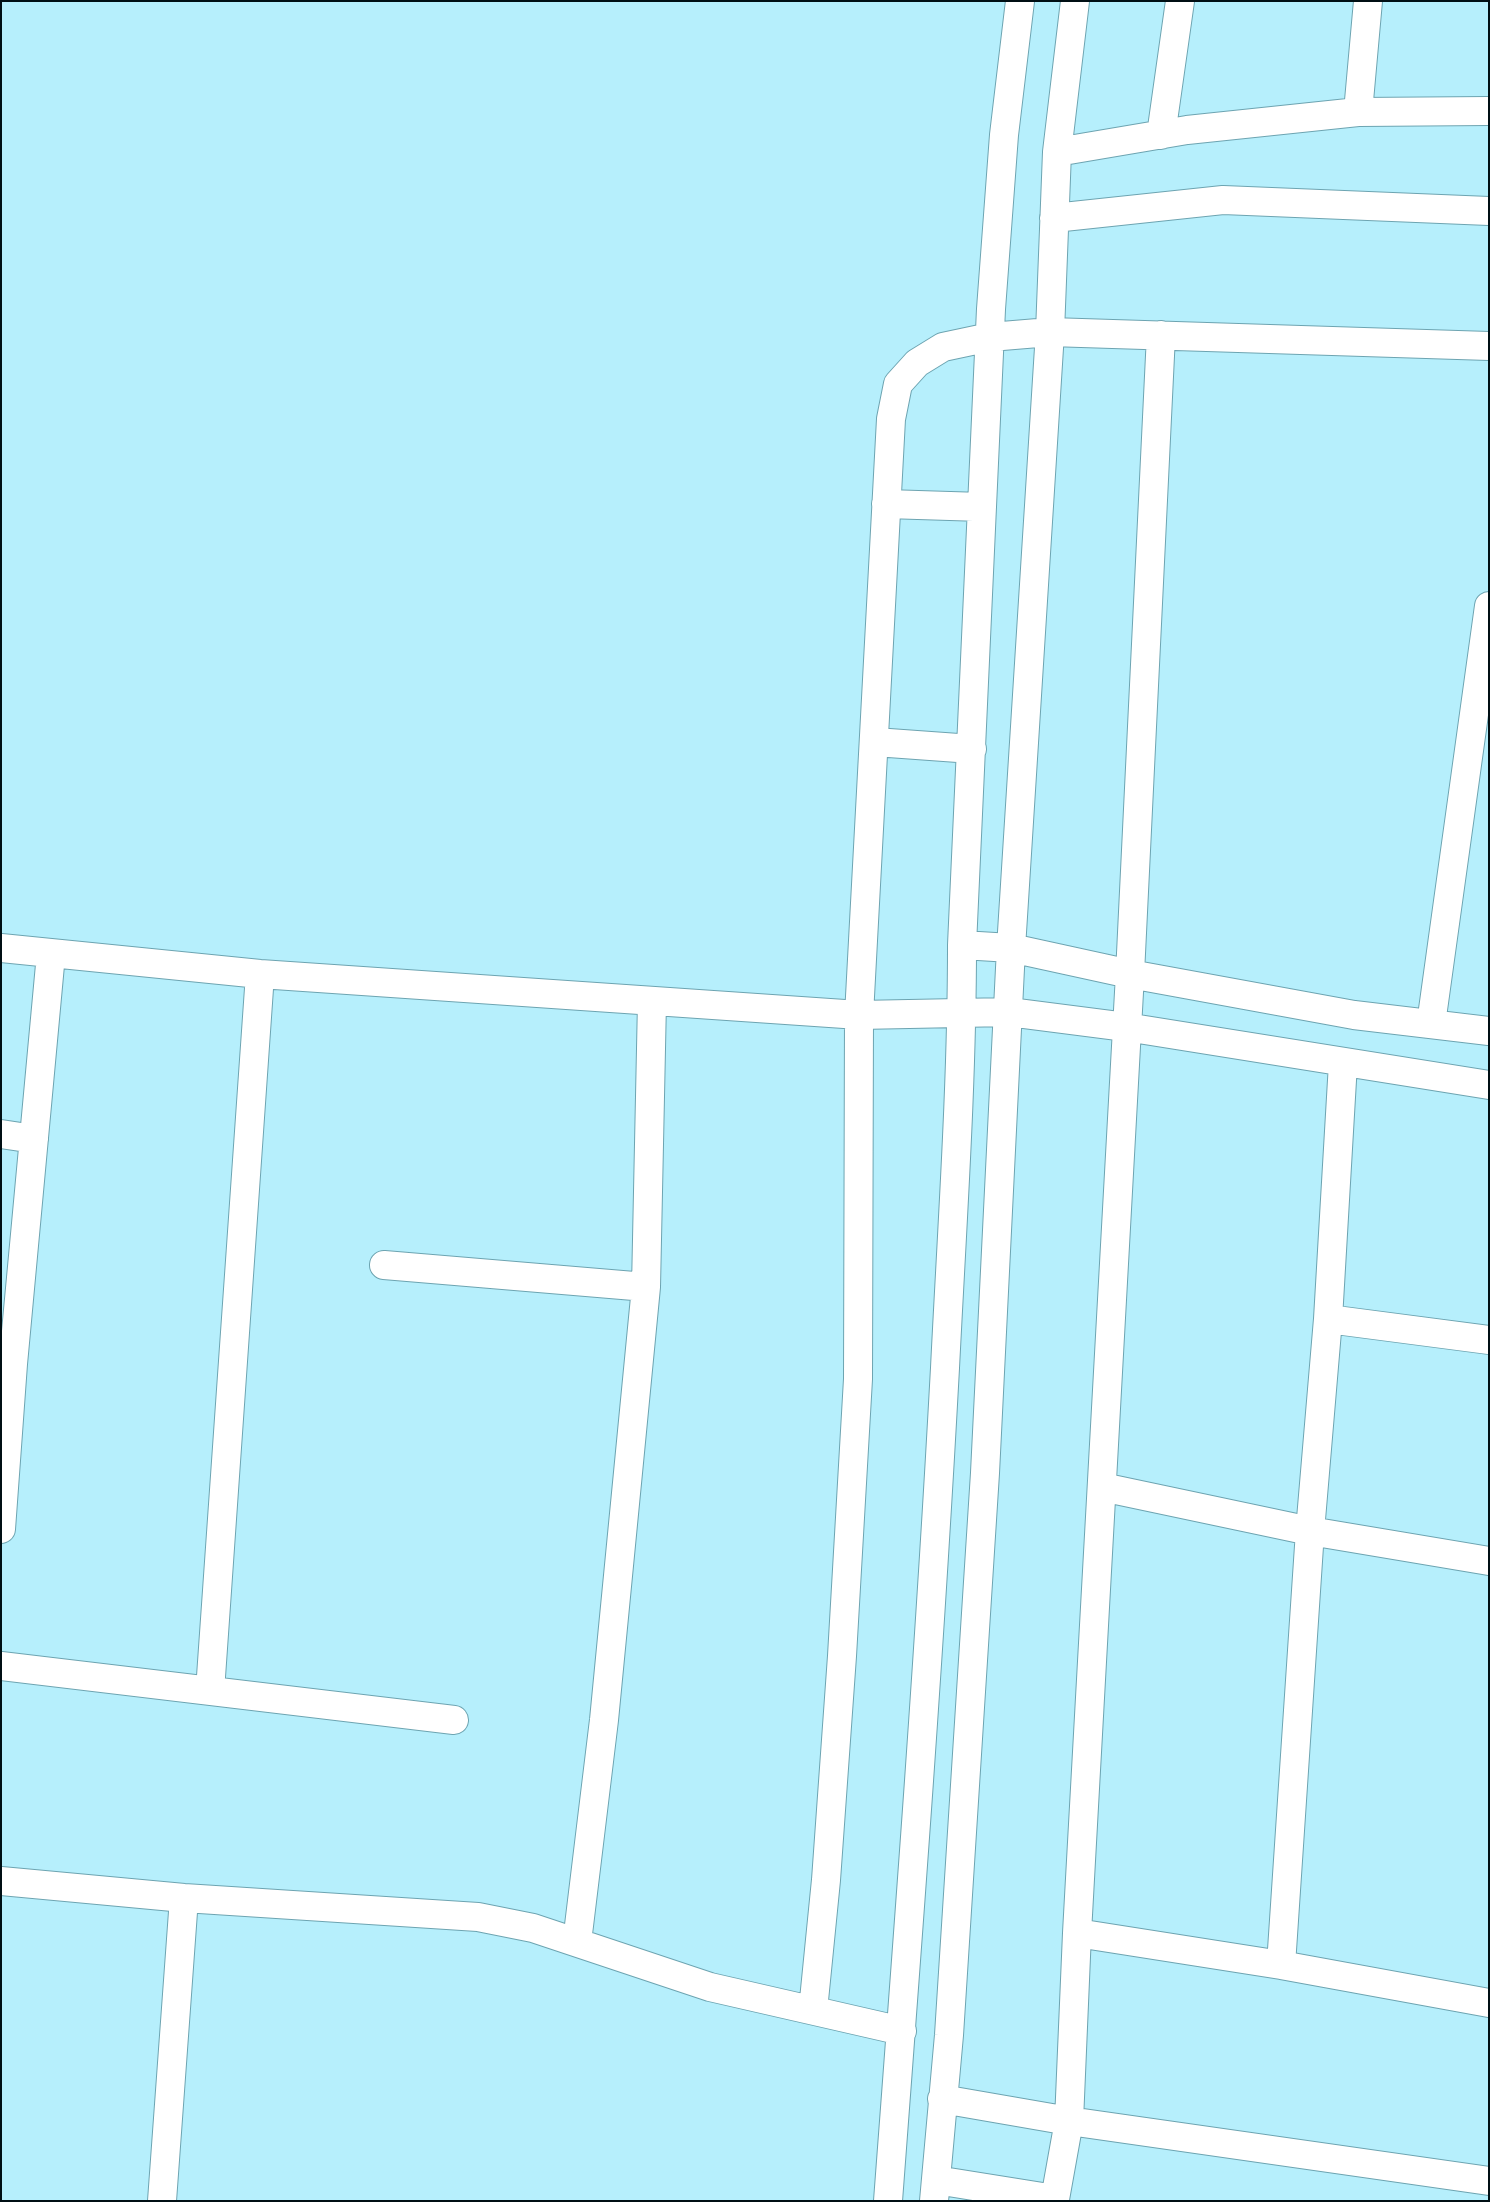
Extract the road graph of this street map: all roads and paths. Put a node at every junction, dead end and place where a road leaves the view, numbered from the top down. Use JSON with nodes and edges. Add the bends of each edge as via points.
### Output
{"nodes":[{"id":1,"x":1020,"y":1,"type":"edge"},
{"id":2,"x":1075,"y":1,"type":"edge"},
{"id":3,"x":1180,"y":1,"type":"edge"},
{"id":4,"x":1368,"y":1,"type":"edge"},
{"id":5,"x":1489,"y":111,"type":"edge"},
{"id":6,"x":1358,"y":112,"type":"junction"},
{"id":7,"x":1160,"y":134,"type":"junction"},
{"id":8,"x":1057,"y":152,"type":"junction"},
{"id":9,"x":1489,"y":211,"type":"edge"},
{"id":10,"x":1054,"y":218,"type":"junction"},
{"id":11,"x":1050,"y":332,"type":"junction"},
{"id":12,"x":1161,"y":335,"type":"junction"},
{"id":13,"x":990,"y":337,"type":"junction"},
{"id":14,"x":1489,"y":346,"type":"edge"},
{"id":15,"x":886,"y":504,"type":"junction"},
{"id":16,"x":982,"y":507,"type":"junction"},
{"id":17,"x":1489,"y":606,"type":"edge"},
{"id":18,"x":875,"y":742,"type":"junction"},
{"id":19,"x":972,"y":749,"type":"junction"},
{"id":20,"x":962,"y":945,"type":"junction"},
{"id":21,"x":1,"y":948,"type":"edge"},
{"id":22,"x":1010,"y":948,"type":"junction"},
{"id":23,"x":52,"y":954,"type":"junction"},
{"id":24,"x":260,"y":974,"type":"junction"},
{"id":25,"x":1130,"y":974,"type":"junction"},
{"id":26,"x":652,"y":1001,"type":"junction"},
{"id":27,"x":1009,"y":1012,"type":"junction"},
{"id":28,"x":962,"y":1013,"type":"junction"},
{"id":29,"x":859,"y":1014,"type":"junction"},
{"id":30,"x":1431,"y":1024,"type":"junction"},
{"id":31,"x":1126,"y":1027,"type":"junction"},
{"id":32,"x":1489,"y":1031,"type":"edge"},
{"id":33,"x":1343,"y":1063,"type":"junction"},
{"id":34,"x":1489,"y":1085,"type":"edge"},
{"id":35,"x":1,"y":1134,"type":"edge"},
{"id":36,"x":34,"y":1139,"type":"junction"},
{"id":37,"x":384,"y":1265,"type":"dead end"},
{"id":38,"x":646,"y":1287,"type":"junction"},
{"id":39,"x":1328,"y":1319,"type":"junction"},
{"id":40,"x":1489,"y":1340,"type":"edge"},
{"id":41,"x":7,"y":1363,"type":"edge"},
{"id":42,"x":1102,"y":1487,"type":"junction"},
{"id":43,"x":1,"y":1529,"type":"edge"},
{"id":44,"x":1310,"y":1531,"type":"junction"},
{"id":45,"x":1489,"y":1561,"type":"edge"},
{"id":46,"x":1,"y":1666,"type":"edge"},
{"id":47,"x":210,"y":1691,"type":"junction"},
{"id":48,"x":454,"y":1720,"type":"dead end"},
{"id":49,"x":1,"y":1881,"type":"edge"},
{"id":50,"x":184,"y":1898,"type":"junction"},
{"id":51,"x":1077,"y":1933,"type":"junction"},
{"id":52,"x":578,"y":1942,"type":"junction"},
{"id":53,"x":1281,"y":1964,"type":"junction"},
{"id":54,"x":1489,"y":2003,"type":"edge"},
{"id":55,"x":813,"y":2010,"type":"junction"},
{"id":56,"x":902,"y":2031,"type":"junction"},
{"id":57,"x":942,"y":2099,"type":"junction"},
{"id":58,"x":1069,"y":2120,"type":"junction"},
{"id":59,"x":1489,"y":2181,"type":"edge"},
{"id":60,"x":935,"y":2191,"type":"edge"},
{"id":61,"x":1054,"y":2200,"type":"edge"},
{"id":62,"x":162,"y":2201,"type":"edge"},
{"id":63,"x":888,"y":2201,"type":"edge"}],
"edges":[{"from":1,"to":13,"type":"street","via":[[1004,135]]},
{"from":2,"to":8,"type":"street"},
{"from":3,"to":7,"type":"street"},
{"from":4,"to":6,"type":"street"},
{"from":5,"to":6,"type":"street"},
{"from":6,"to":7,"type":"street"},
{"from":7,"to":8,"type":"street"},
{"from":8,"to":10,"type":"street"},
{"from":9,"to":10,"type":"street","via":[[1223,200]]},
{"from":10,"to":11,"type":"street"},
{"from":11,"to":12,"type":"street"},
{"from":11,"to":13,"type":"street"},
{"from":11,"to":22,"type":"street"},
{"from":12,"to":14,"type":"street"},
{"from":12,"to":25,"type":"street"},
{"from":13,"to":15,"type":"street","via":[[943,347],[917,363],[898,384],[891,419]]},
{"from":13,"to":16,"type":"street"},
{"from":15,"to":16,"type":"street"},
{"from":15,"to":18,"type":"street"},
{"from":16,"to":19,"type":"street"},
{"from":17,"to":30,"type":"street"},
{"from":18,"to":19,"type":"street"},
{"from":18,"to":29,"type":"street"},
{"from":19,"to":20,"type":"street"},
{"from":20,"to":22,"type":"street"},
{"from":20,"to":28,"type":"street"},
{"from":21,"to":23,"type":"street"},
{"from":22,"to":25,"type":"street"},
{"from":22,"to":27,"type":"street"},
{"from":23,"to":24,"type":"street"},
{"from":23,"to":36,"type":"street"},
{"from":24,"to":26,"type":"street"},
{"from":24,"to":47,"type":"street"},
{"from":25,"to":30,"type":"street","via":[[1354,1015]]},
{"from":25,"to":31,"type":"street"},
{"from":26,"to":29,"type":"street"},
{"from":26,"to":38,"type":"street"},
{"from":27,"to":28,"type":"street"},
{"from":27,"to":31,"type":"street"},
{"from":27,"to":57,"type":"street","via":[[985,1473],[949,2035]]},
{"from":28,"to":29,"type":"street"},
{"from":28,"to":56,"type":"street","via":[[939,1471]]},
{"from":29,"to":55,"type":"street","via":[[858,1379],[827,1870]]},
{"from":30,"to":32,"type":"street"},
{"from":31,"to":33,"type":"street"},
{"from":31,"to":42,"type":"street"},
{"from":33,"to":34,"type":"street"},
{"from":33,"to":39,"type":"street"},
{"from":35,"to":36,"type":"street"},
{"from":36,"to":41,"type":"street"},
{"from":37,"to":38,"type":"street"},
{"from":38,"to":52,"type":"street","via":[[604,1720]]},
{"from":39,"to":40,"type":"street"},
{"from":39,"to":44,"type":"street"},
{"from":41,"to":43,"type":"street"},
{"from":42,"to":44,"type":"street"},
{"from":42,"to":51,"type":"street"},
{"from":44,"to":45,"type":"street"},
{"from":44,"to":53,"type":"street"},
{"from":46,"to":47,"type":"street"},
{"from":47,"to":48,"type":"street"},
{"from":49,"to":50,"type":"street"},
{"from":50,"to":52,"type":"street","via":[[478,1917],[533,1928]]},
{"from":50,"to":62,"type":"street"},
{"from":51,"to":53,"type":"street"},
{"from":51,"to":58,"type":"street"},
{"from":52,"to":55,"type":"street","via":[[710,1987]]},
{"from":53,"to":54,"type":"street"},
{"from":55,"to":56,"type":"street"},
{"from":56,"to":63,"type":"street"},
{"from":57,"to":58,"type":"street"},
{"from":57,"to":60,"type":"street"},
{"from":58,"to":59,"type":"street"},
{"from":58,"to":61,"type":"street"},
{"from":60,"to":61,"type":"street"}]}
